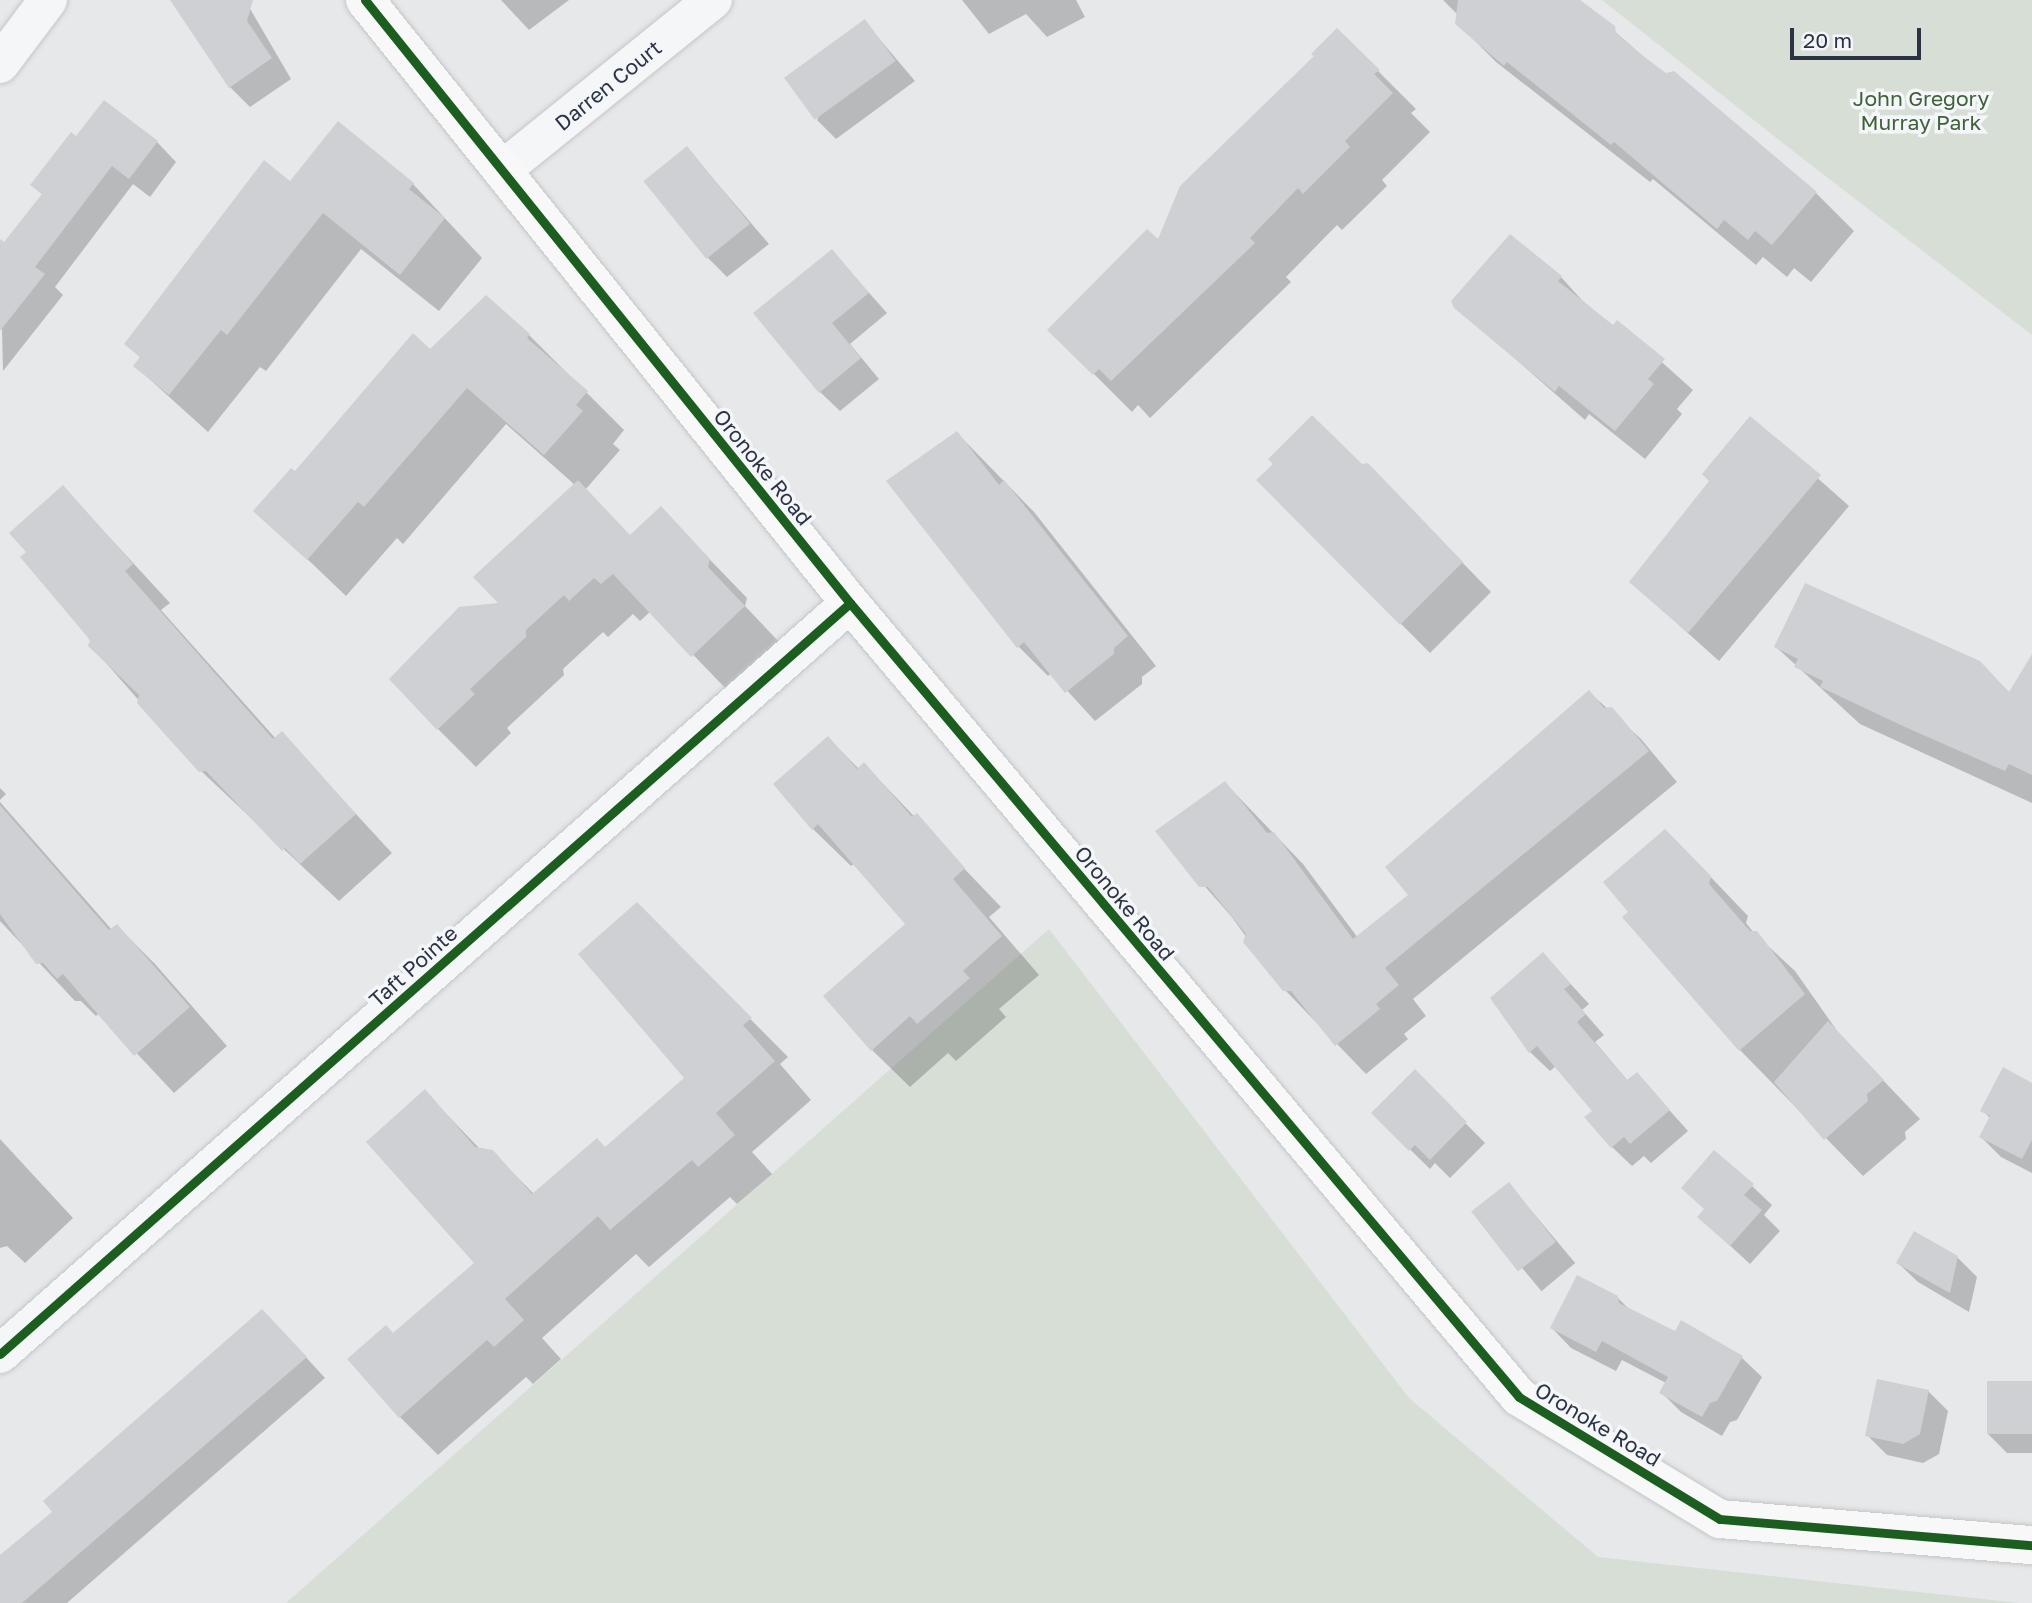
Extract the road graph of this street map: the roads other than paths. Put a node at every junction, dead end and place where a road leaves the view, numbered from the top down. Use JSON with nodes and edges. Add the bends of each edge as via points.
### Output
{"nodes":[{"id":1,"x":48,"y":0,"type":"edge"},
{"id":2,"x":365,"y":0,"type":"edge"},
{"id":3,"x":713,"y":0,"type":"edge"},
{"id":4,"x":0,"y":64,"type":"edge"},
{"id":5,"x":502,"y":170,"type":"junction"},
{"id":6,"x":850,"y":603,"type":"junction"},
{"id":7,"x":0,"y":1354,"type":"edge"},
{"id":8,"x":2032,"y":1545,"type":"edge"}],
"edges":[{"from":1,"to":4,"type":"street"},
{"from":2,"to":5,"type":"street","name":"Oronoke Road"},
{"from":3,"to":5,"type":"street","name":"Darren Court"},
{"from":5,"to":6,"type":"street","name":"Oronoke Road"},
{"from":6,"to":7,"type":"street","name":"Taft Pointe"},
{"from":6,"to":8,"type":"street","name":"Oronoke Road","via":[[1519,1397],[1720,1519]]}]}
